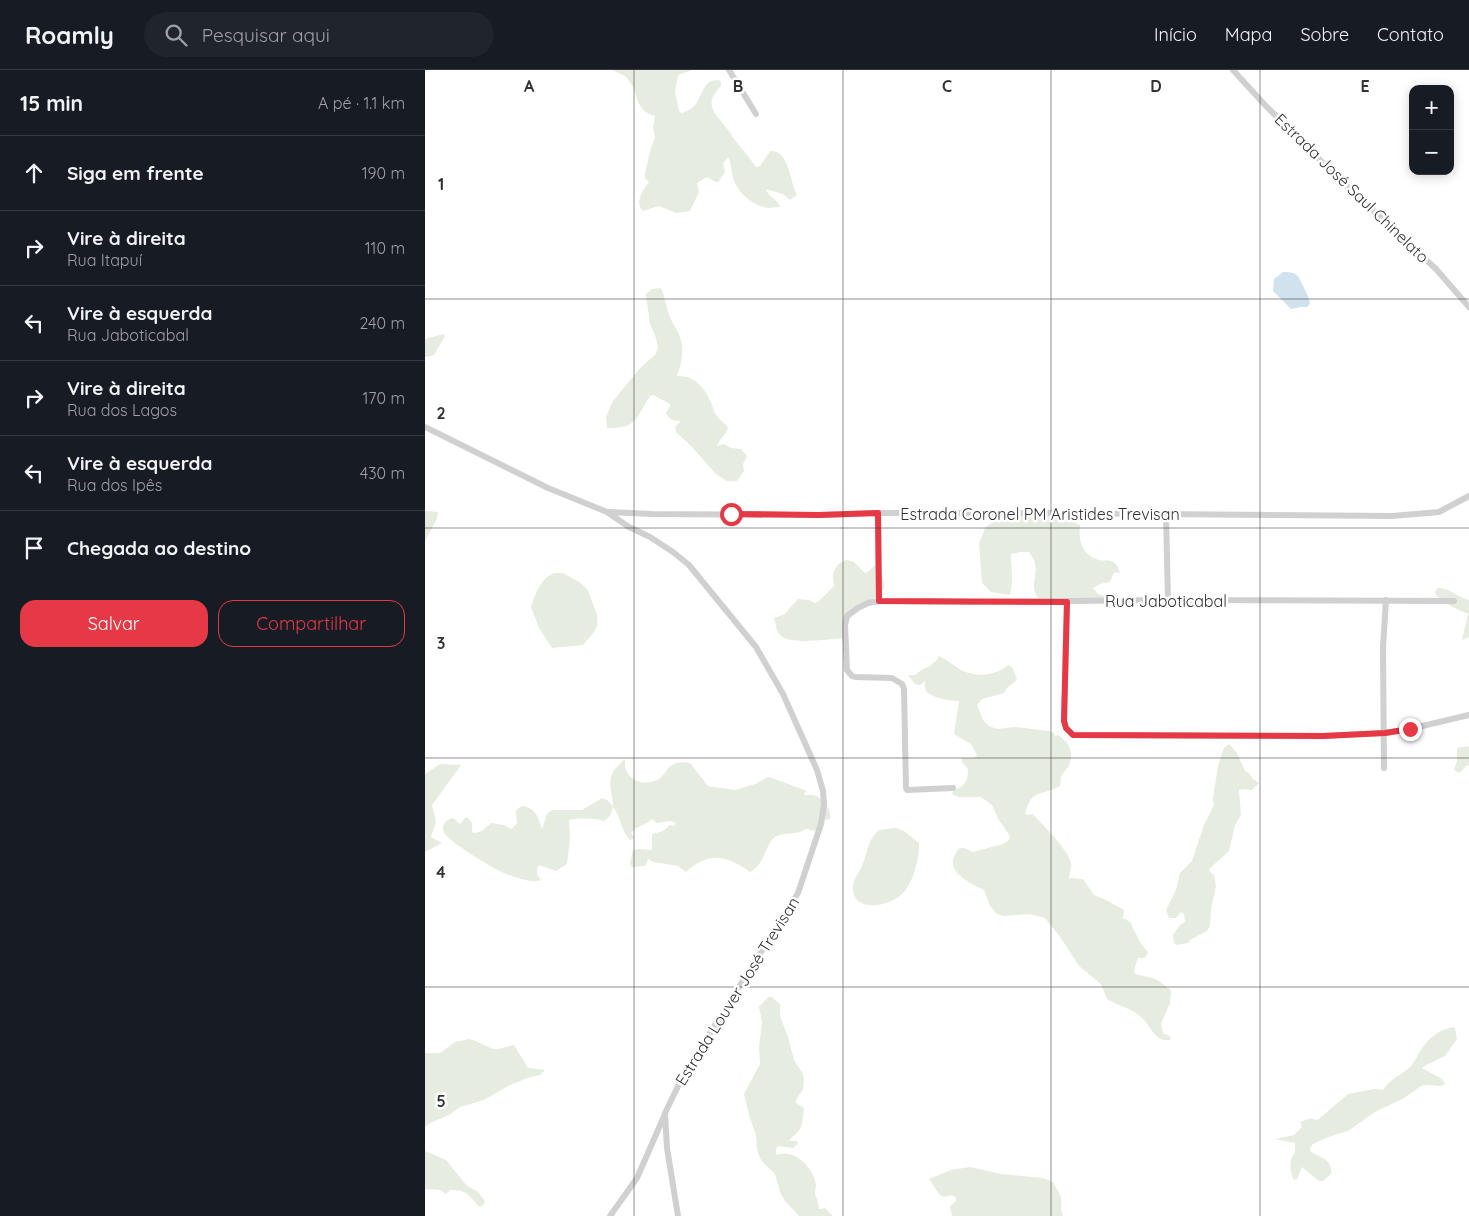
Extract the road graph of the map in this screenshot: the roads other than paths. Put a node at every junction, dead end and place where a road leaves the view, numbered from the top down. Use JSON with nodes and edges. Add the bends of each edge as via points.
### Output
{"nodes":[{"id":1,"x":729,"y":70,"type":"edge"},
{"id":2,"x":1233,"y":70,"type":"edge"},
{"id":3,"x":756,"y":114,"type":"dead end"},
{"id":4,"x":1469,"y":307,"type":"edge"},
{"id":5,"x":425,"y":427,"type":"edge"},
{"id":6,"x":1469,"y":496,"type":"edge"},
{"id":7,"x":607,"y":512,"type":"junction"},
{"id":8,"x":878,"y":513,"type":"junction"},
{"id":9,"x":1165,"y":515,"type":"junction"},
{"id":10,"x":1168,"y":600,"type":"junction"},
{"id":11,"x":1386,"y":600,"type":"junction"},
{"id":12,"x":879,"y":601,"type":"junction"},
{"id":13,"x":1454,"y":601,"type":"dead end"},
{"id":14,"x":1067,"y":602,"type":"junction"},
{"id":15,"x":1469,"y":715,"type":"edge"},
{"id":16,"x":1385,"y":733,"type":"junction"},
{"id":17,"x":1384,"y":768,"type":"dead end"},
{"id":18,"x":953,"y":788,"type":"dead end"},
{"id":19,"x":665,"y":1113,"type":"junction"},
{"id":20,"x":610,"y":1216,"type":"edge"},
{"id":21,"x":678,"y":1216,"type":"edge"}],
"edges":[{"from":1,"to":3,"type":"street"},
{"from":2,"to":4,"type":"street","name":"Estrada José Saul Chinelato","via":[[1334,174],[1436,269]]},
{"from":5,"to":7,"type":"street","name":"Estrada Louver José Trevisan","via":[[548,488]]},
{"from":6,"to":9,"type":"street","name":"Estrada Coronel PM Aristides Trevisan","via":[[1430,514]]},
{"from":7,"to":8,"type":"street","name":"Estrada Coronel PM Aristides Trevisan"},
{"from":7,"to":19,"type":"street","name":"Estrada Louver José Trevisan","via":[[689,565],[756,647],[783,694],[823,791],[821,824],[798,893],[683,1076]]},
{"from":8,"to":9,"type":"street","name":"Estrada Coronel PM Aristides Trevisan"},
{"from":8,"to":12,"type":"street"},
{"from":9,"to":10,"type":"street"},
{"from":10,"to":11,"type":"street","name":"Rua Jaboticabal"},
{"from":10,"to":14,"type":"street","name":"Rua Jaboticabal"},
{"from":11,"to":13,"type":"street","name":"Rua Jaboticabal"},
{"from":11,"to":16,"type":"street"},
{"from":12,"to":14,"type":"street","name":"Rua Jaboticabal"},
{"from":12,"to":18,"type":"street","via":[[868,603],[847,616],[847,670],[855,677],[892,678],[902,684],[907,790]]},
{"from":14,"to":16,"type":"street","via":[[1064,704],[1066,728],[1073,735],[1315,736]]},
{"from":15,"to":16,"type":"street"},
{"from":16,"to":17,"type":"street"},
{"from":19,"to":20,"type":"street","via":[[637,1178]]},
{"from":19,"to":21,"type":"street","name":"Estrada Louver José Trevisan"}]}
